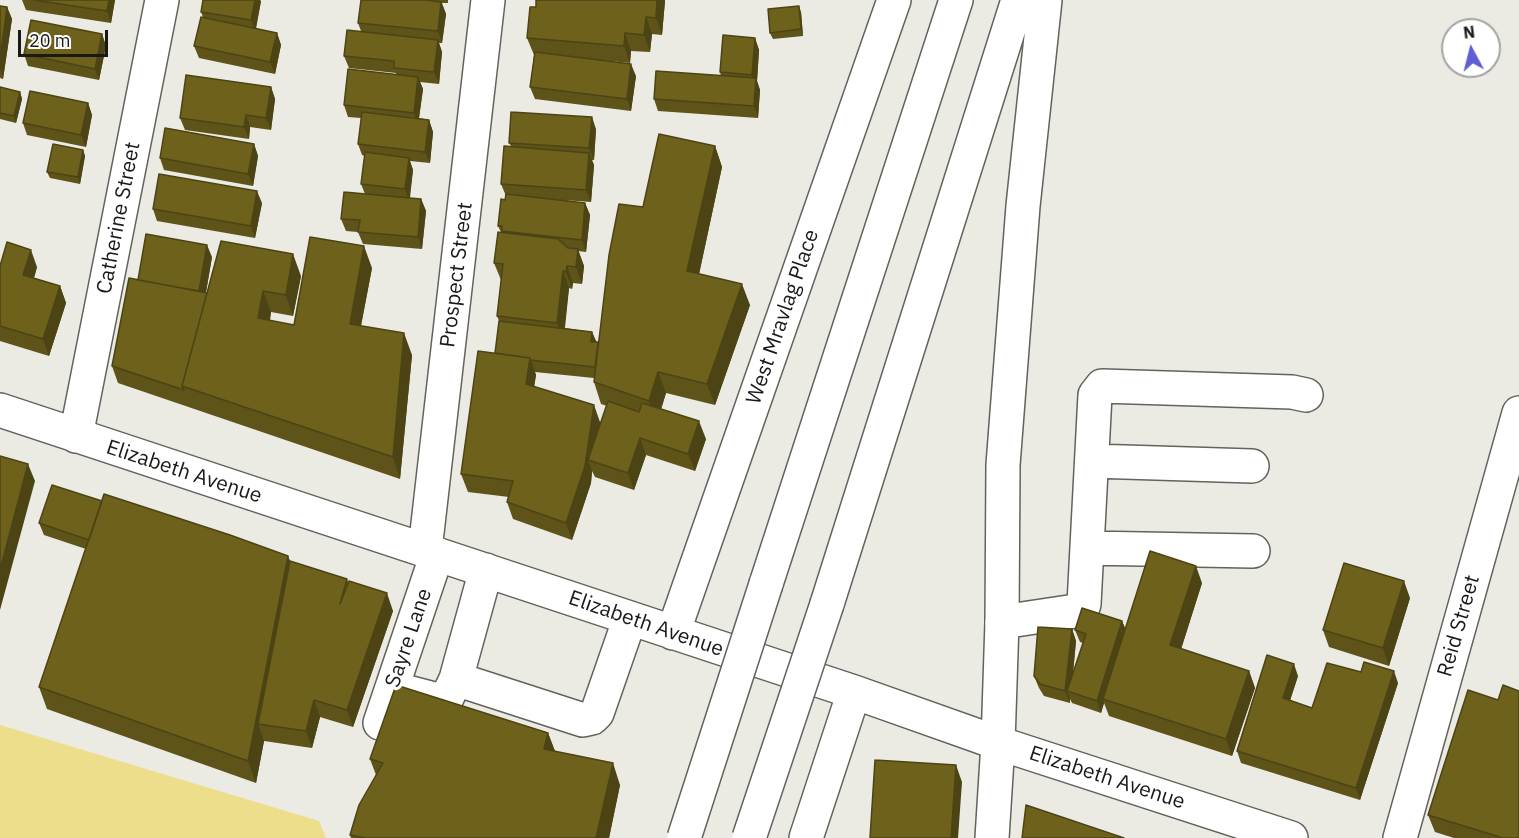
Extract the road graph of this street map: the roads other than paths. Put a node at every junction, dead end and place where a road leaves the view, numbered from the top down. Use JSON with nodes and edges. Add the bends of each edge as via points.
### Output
{"nodes":[{"id":1,"x":162,"y":0,"type":"edge"},
{"id":2,"x":488,"y":0,"type":"edge"},
{"id":3,"x":894,"y":0,"type":"edge"},
{"id":4,"x":956,"y":0,"type":"edge"},
{"id":5,"x":1018,"y":0,"type":"edge"},
{"id":6,"x":1046,"y":0,"type":"edge"},
{"id":7,"x":1306,"y":395,"type":"dead end"},
{"id":8,"x":0,"y":410,"type":"edge"},
{"id":9,"x":1519,"y":413,"type":"edge"},
{"id":10,"x":75,"y":436,"type":"junction"},
{"id":11,"x":1092,"y":462,"type":"junction"},
{"id":12,"x":1252,"y":466,"type":"dead end"},
{"id":13,"x":1087,"y":548,"type":"junction"},
{"id":14,"x":1253,"y":551,"type":"dead end"},
{"id":15,"x":431,"y":552,"type":"junction"},
{"id":16,"x":486,"y":570,"type":"junction"},
{"id":17,"x":630,"y":618,"type":"junction"},
{"id":18,"x":1002,"y":622,"type":"junction"},
{"id":19,"x":673,"y":633,"type":"junction"},
{"id":20,"x":456,"y":679,"type":"junction"},
{"id":21,"x":392,"y":688,"type":"junction"},
{"id":22,"x":854,"y":692,"type":"junction"},
{"id":23,"x":380,"y":723,"type":"edge"},
{"id":24,"x":998,"y":743,"type":"junction"},
{"id":25,"x":684,"y":838,"type":"edge"},
{"id":26,"x":749,"y":838,"type":"edge"},
{"id":27,"x":807,"y":838,"type":"edge"},
{"id":28,"x":992,"y":838,"type":"edge"},
{"id":29,"x":1292,"y":838,"type":"edge"},
{"id":30,"x":1400,"y":838,"type":"edge"}],
"edges":[{"from":1,"to":10,"type":"main road","name":"Catherine Street"},
{"from":2,"to":15,"type":"main road","name":"Prospect Street"},
{"from":3,"to":19,"type":"main road","name":"West Mravlag Place"},
{"from":4,"to":25,"type":"main road","bridge":true},
{"from":5,"to":26,"type":"main road","bridge":true},
{"from":6,"to":18,"type":"main road","via":[[1023,206],[1003,465]]},
{"from":7,"to":11,"type":"main road","via":[[1102,386],[1095,395]]},
{"from":8,"to":10,"type":"main road","name":"Elizabeth Avenue"},
{"from":9,"to":30,"type":"main road","name":"Reid Street"},
{"from":10,"to":15,"type":"main road","name":"Elizabeth Avenue"},
{"from":11,"to":12,"type":"main road"},
{"from":11,"to":13,"type":"main road"},
{"from":13,"to":14,"type":"main road"},
{"from":13,"to":18,"type":"main road","via":[[1082,610]]},
{"from":15,"to":16,"type":"main road","name":"Elizabeth Avenue"},
{"from":15,"to":21,"type":"main road","name":"Sayre Lane"},
{"from":16,"to":17,"type":"main road","name":"Elizabeth Avenue"},
{"from":16,"to":20,"type":"main road"},
{"from":17,"to":19,"type":"main road","name":"Elizabeth Avenue"},
{"from":17,"to":20,"type":"main road","via":[[592,718],[583,720]]},
{"from":18,"to":24,"type":"main road"},
{"from":19,"to":22,"type":"main road","name":"Elizabeth Avenue"},
{"from":20,"to":21,"type":"main road","via":[[445,702]]},
{"from":21,"to":23,"type":"main road","name":"Sayre Lane"},
{"from":22,"to":24,"type":"main road","name":"Elizabeth Avenue"},
{"from":22,"to":27,"type":"main road"},
{"from":24,"to":28,"type":"main road"},
{"from":24,"to":29,"type":"main road","name":"Elizabeth Avenue"}]}
